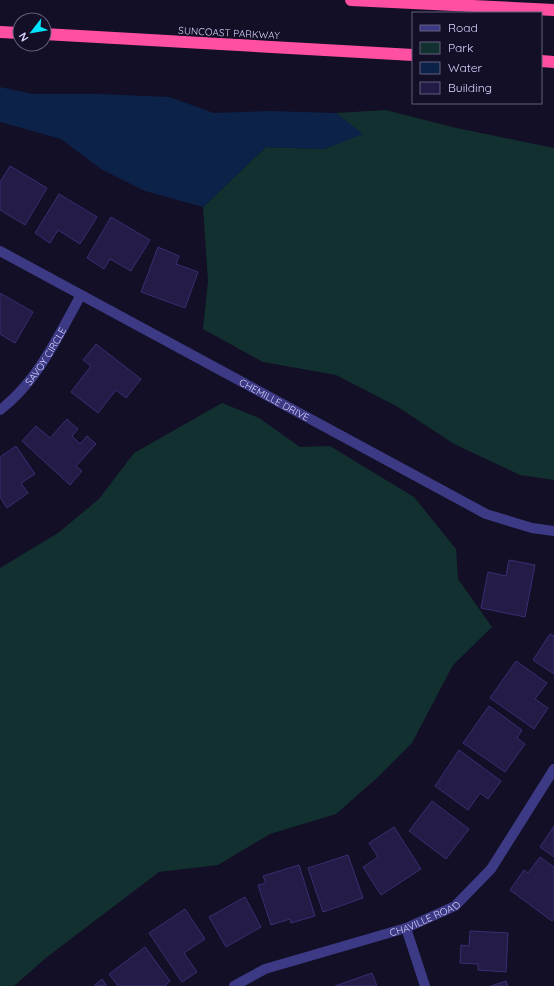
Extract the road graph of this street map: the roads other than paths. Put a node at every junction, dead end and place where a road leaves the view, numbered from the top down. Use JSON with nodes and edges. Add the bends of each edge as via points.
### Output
{"nodes":[{"id":1,"x":351,"y":0,"type":"edge"},
{"id":2,"x":554,"y":10,"type":"edge"},
{"id":3,"x":0,"y":32,"type":"edge"},
{"id":4,"x":12,"y":33,"type":"edge"},
{"id":5,"x":52,"y":34,"type":"edge"},
{"id":6,"x":412,"y":55,"type":"edge"},
{"id":7,"x":542,"y":61,"type":"edge"},
{"id":8,"x":554,"y":62,"type":"edge"},
{"id":9,"x":0,"y":251,"type":"edge"},
{"id":10,"x":81,"y":295,"type":"junction"},
{"id":11,"x":0,"y":410,"type":"edge"},
{"id":12,"x":554,"y":531,"type":"edge"},
{"id":13,"x":554,"y":769,"type":"edge"},
{"id":14,"x":406,"y":928,"type":"junction"},
{"id":15,"x":234,"y":986,"type":"edge"},
{"id":16,"x":425,"y":986,"type":"edge"}],
"edges":[{"from":1,"to":2,"type":"highway"},
{"from":3,"to":4,"type":"highway"},
{"from":5,"to":6,"type":"highway","name":"SUNCOAST PARKWAY"},
{"from":7,"to":8,"type":"highway"},
{"from":9,"to":10,"type":"street","name":"CHEMILLE DRIVE"},
{"from":10,"to":11,"type":"street","name":"SAVOY CIRCLE","via":[[42,364],[14,399]]},
{"from":10,"to":12,"type":"street","name":"CHEMILLE DRIVE","via":[[486,514],[532,528]]},
{"from":13,"to":14,"type":"street","name":"CHAVILLE ROAD","via":[[491,869],[455,906]]},
{"from":14,"to":15,"type":"street","name":"CHAVILLE ROAD","via":[[265,969]]},
{"from":14,"to":16,"type":"street"}]}
